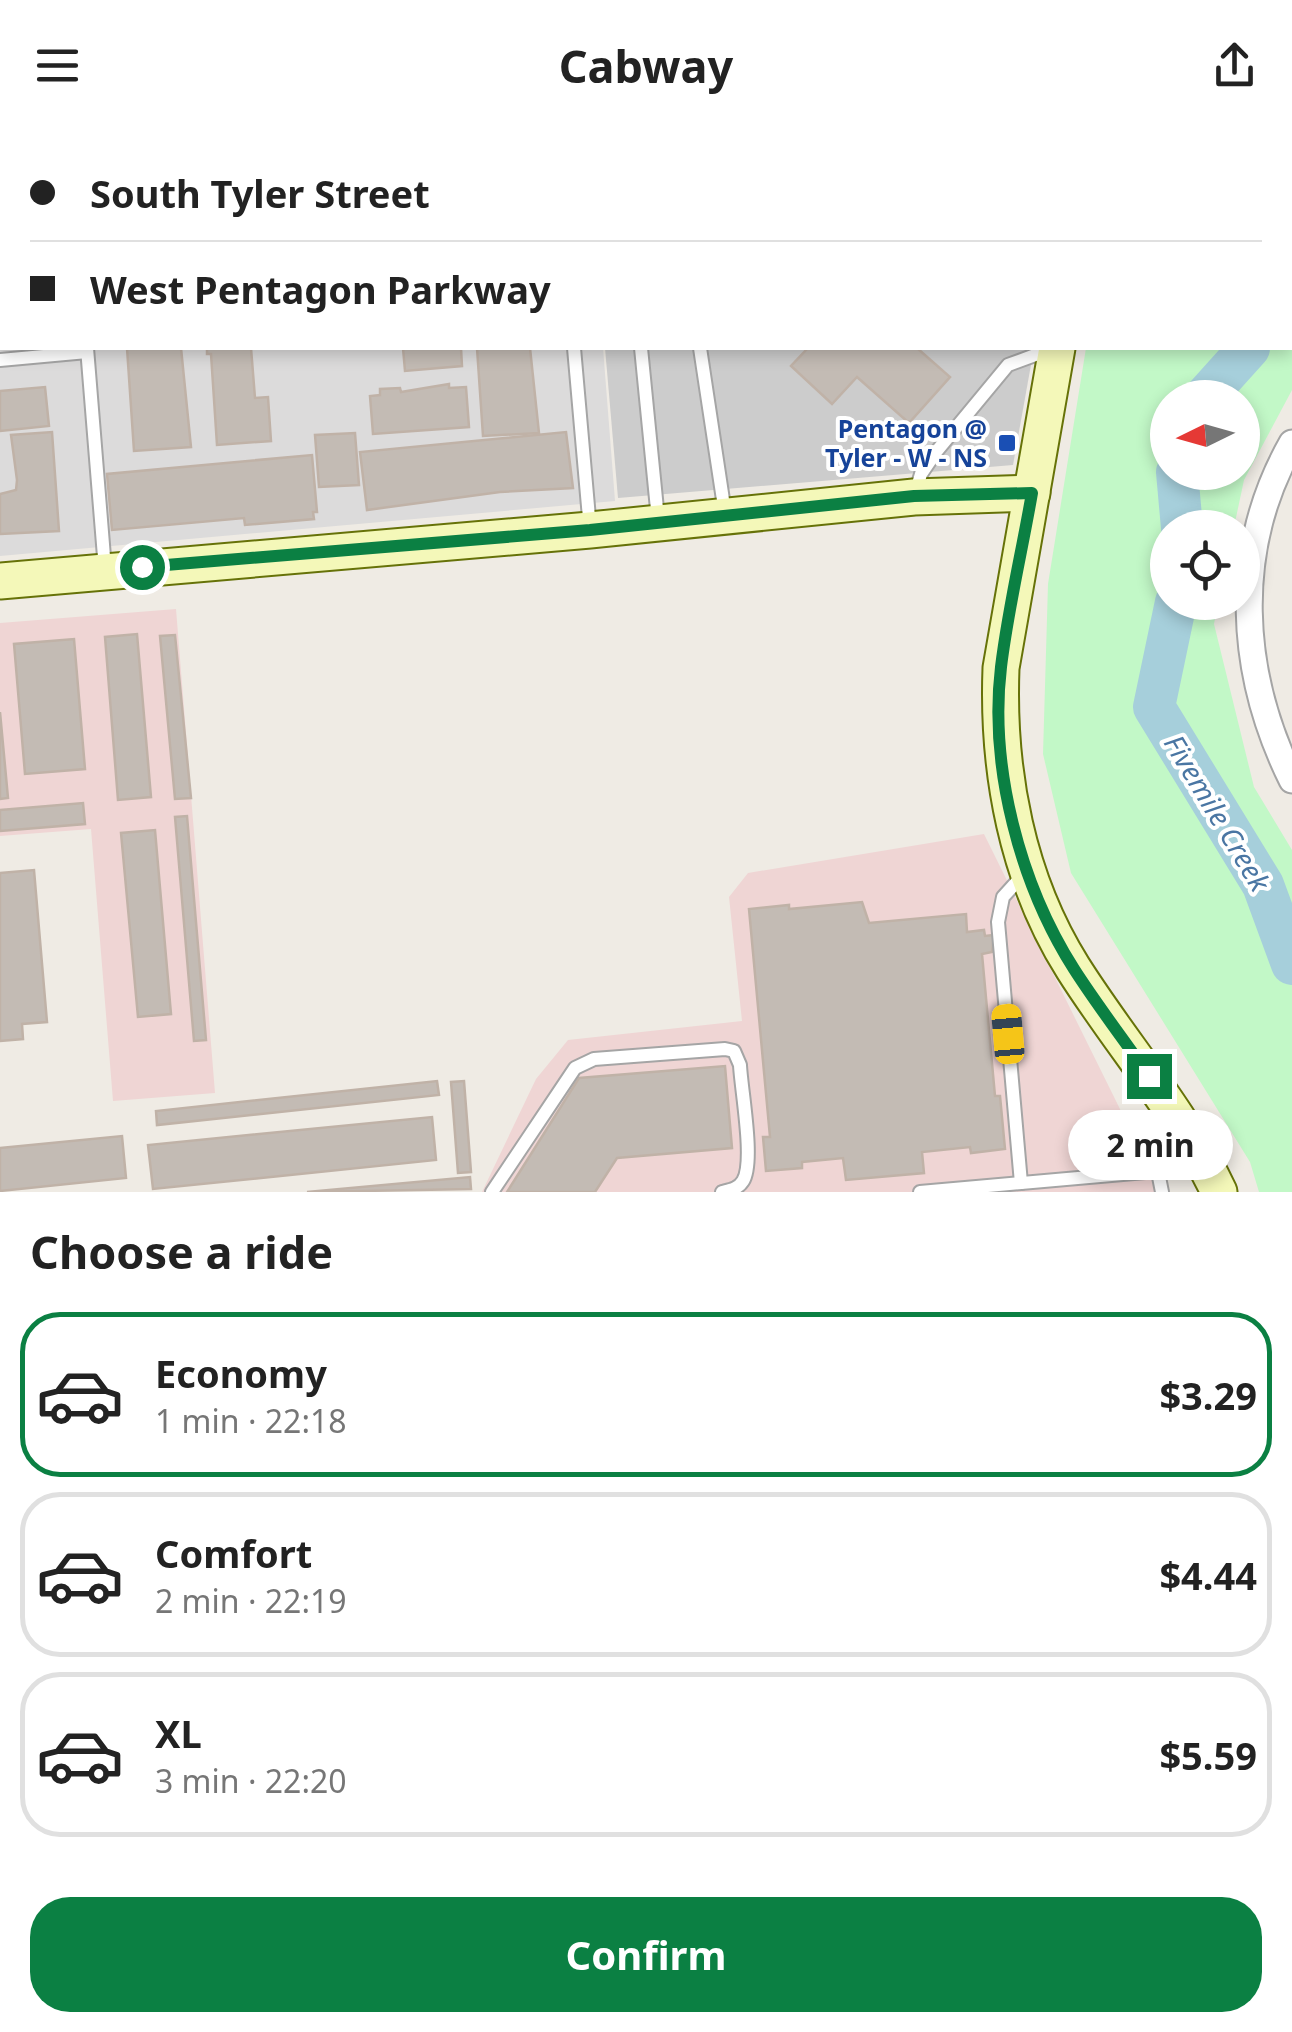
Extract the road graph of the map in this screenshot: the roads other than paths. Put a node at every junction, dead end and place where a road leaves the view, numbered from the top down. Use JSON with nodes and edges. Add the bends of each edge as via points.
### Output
{"nodes":[{"id":1,"x":87,"y":350,"type":"edge"},
{"id":2,"x":574,"y":350,"type":"edge"},
{"id":3,"x":641,"y":350,"type":"edge"},
{"id":4,"x":700,"y":350,"type":"edge"},
{"id":5,"x":1048,"y":350,"type":"edge"},
{"id":6,"x":1056,"y":350,"type":"edge"},
{"id":7,"x":0,"y":360,"type":"edge"},
{"id":8,"x":1292,"y":444,"type":"edge"},
{"id":9,"x":1032,"y":493,"type":"junction"},
{"id":10,"x":914,"y":496,"type":"junction"},
{"id":11,"x":726,"y":515,"type":"junction"},
{"id":12,"x":658,"y":522,"type":"junction"},
{"id":13,"x":590,"y":530,"type":"junction"},
{"id":14,"x":105,"y":570,"type":"junction"},
{"id":15,"x":0,"y":580,"type":"edge"},
{"id":16,"x":1292,"y":780,"type":"edge"},
{"id":17,"x":1028,"y":870,"type":"junction"},
{"id":18,"x":1158,"y":1172,"type":"junction"},
{"id":19,"x":1213,"y":1179,"type":"edge"},
{"id":20,"x":1020,"y":1183,"type":"junction"},
{"id":21,"x":492,"y":1192,"type":"edge"},
{"id":22,"x":722,"y":1192,"type":"edge"},
{"id":23,"x":920,"y":1192,"type":"edge"},
{"id":24,"x":1162,"y":1192,"type":"edge"}],
"edges":[{"from":1,"to":7,"type":"lane"},
{"from":1,"to":14,"type":"lane"},
{"from":2,"to":13,"type":"lane"},
{"from":3,"to":12,"type":"lane"},
{"from":4,"to":11,"type":"lane"},
{"from":5,"to":10,"type":"lane","via":[[1008,365],[936,452]]},
{"from":6,"to":9,"type":"street"},
{"from":8,"to":16,"type":"street","via":[[1256,533],[1249,610],[1258,694]]},
{"from":9,"to":10,"type":"street"},
{"from":9,"to":17,"type":"street","via":[[1001,668],[999,719],[1004,774]]},
{"from":10,"to":11,"type":"street"},
{"from":11,"to":12,"type":"street"},
{"from":12,"to":13,"type":"street"},
{"from":13,"to":14,"type":"street"},
{"from":14,"to":15,"type":"street"},
{"from":17,"to":19,"type":"street","via":[[1073,967]]},
{"from":17,"to":20,"type":"lane","via":[[1004,898],[998,922]]},
{"from":18,"to":19,"type":"lane"},
{"from":18,"to":20,"type":"lane"},
{"from":18,"to":24,"type":"lane"},
{"from":20,"to":23,"type":"lane"},
{"from":21,"to":22,"type":"lane","via":[[575,1068],[594,1058],[725,1049],[734,1051],[740,1065],[747,1159],[742,1183]]}]}
